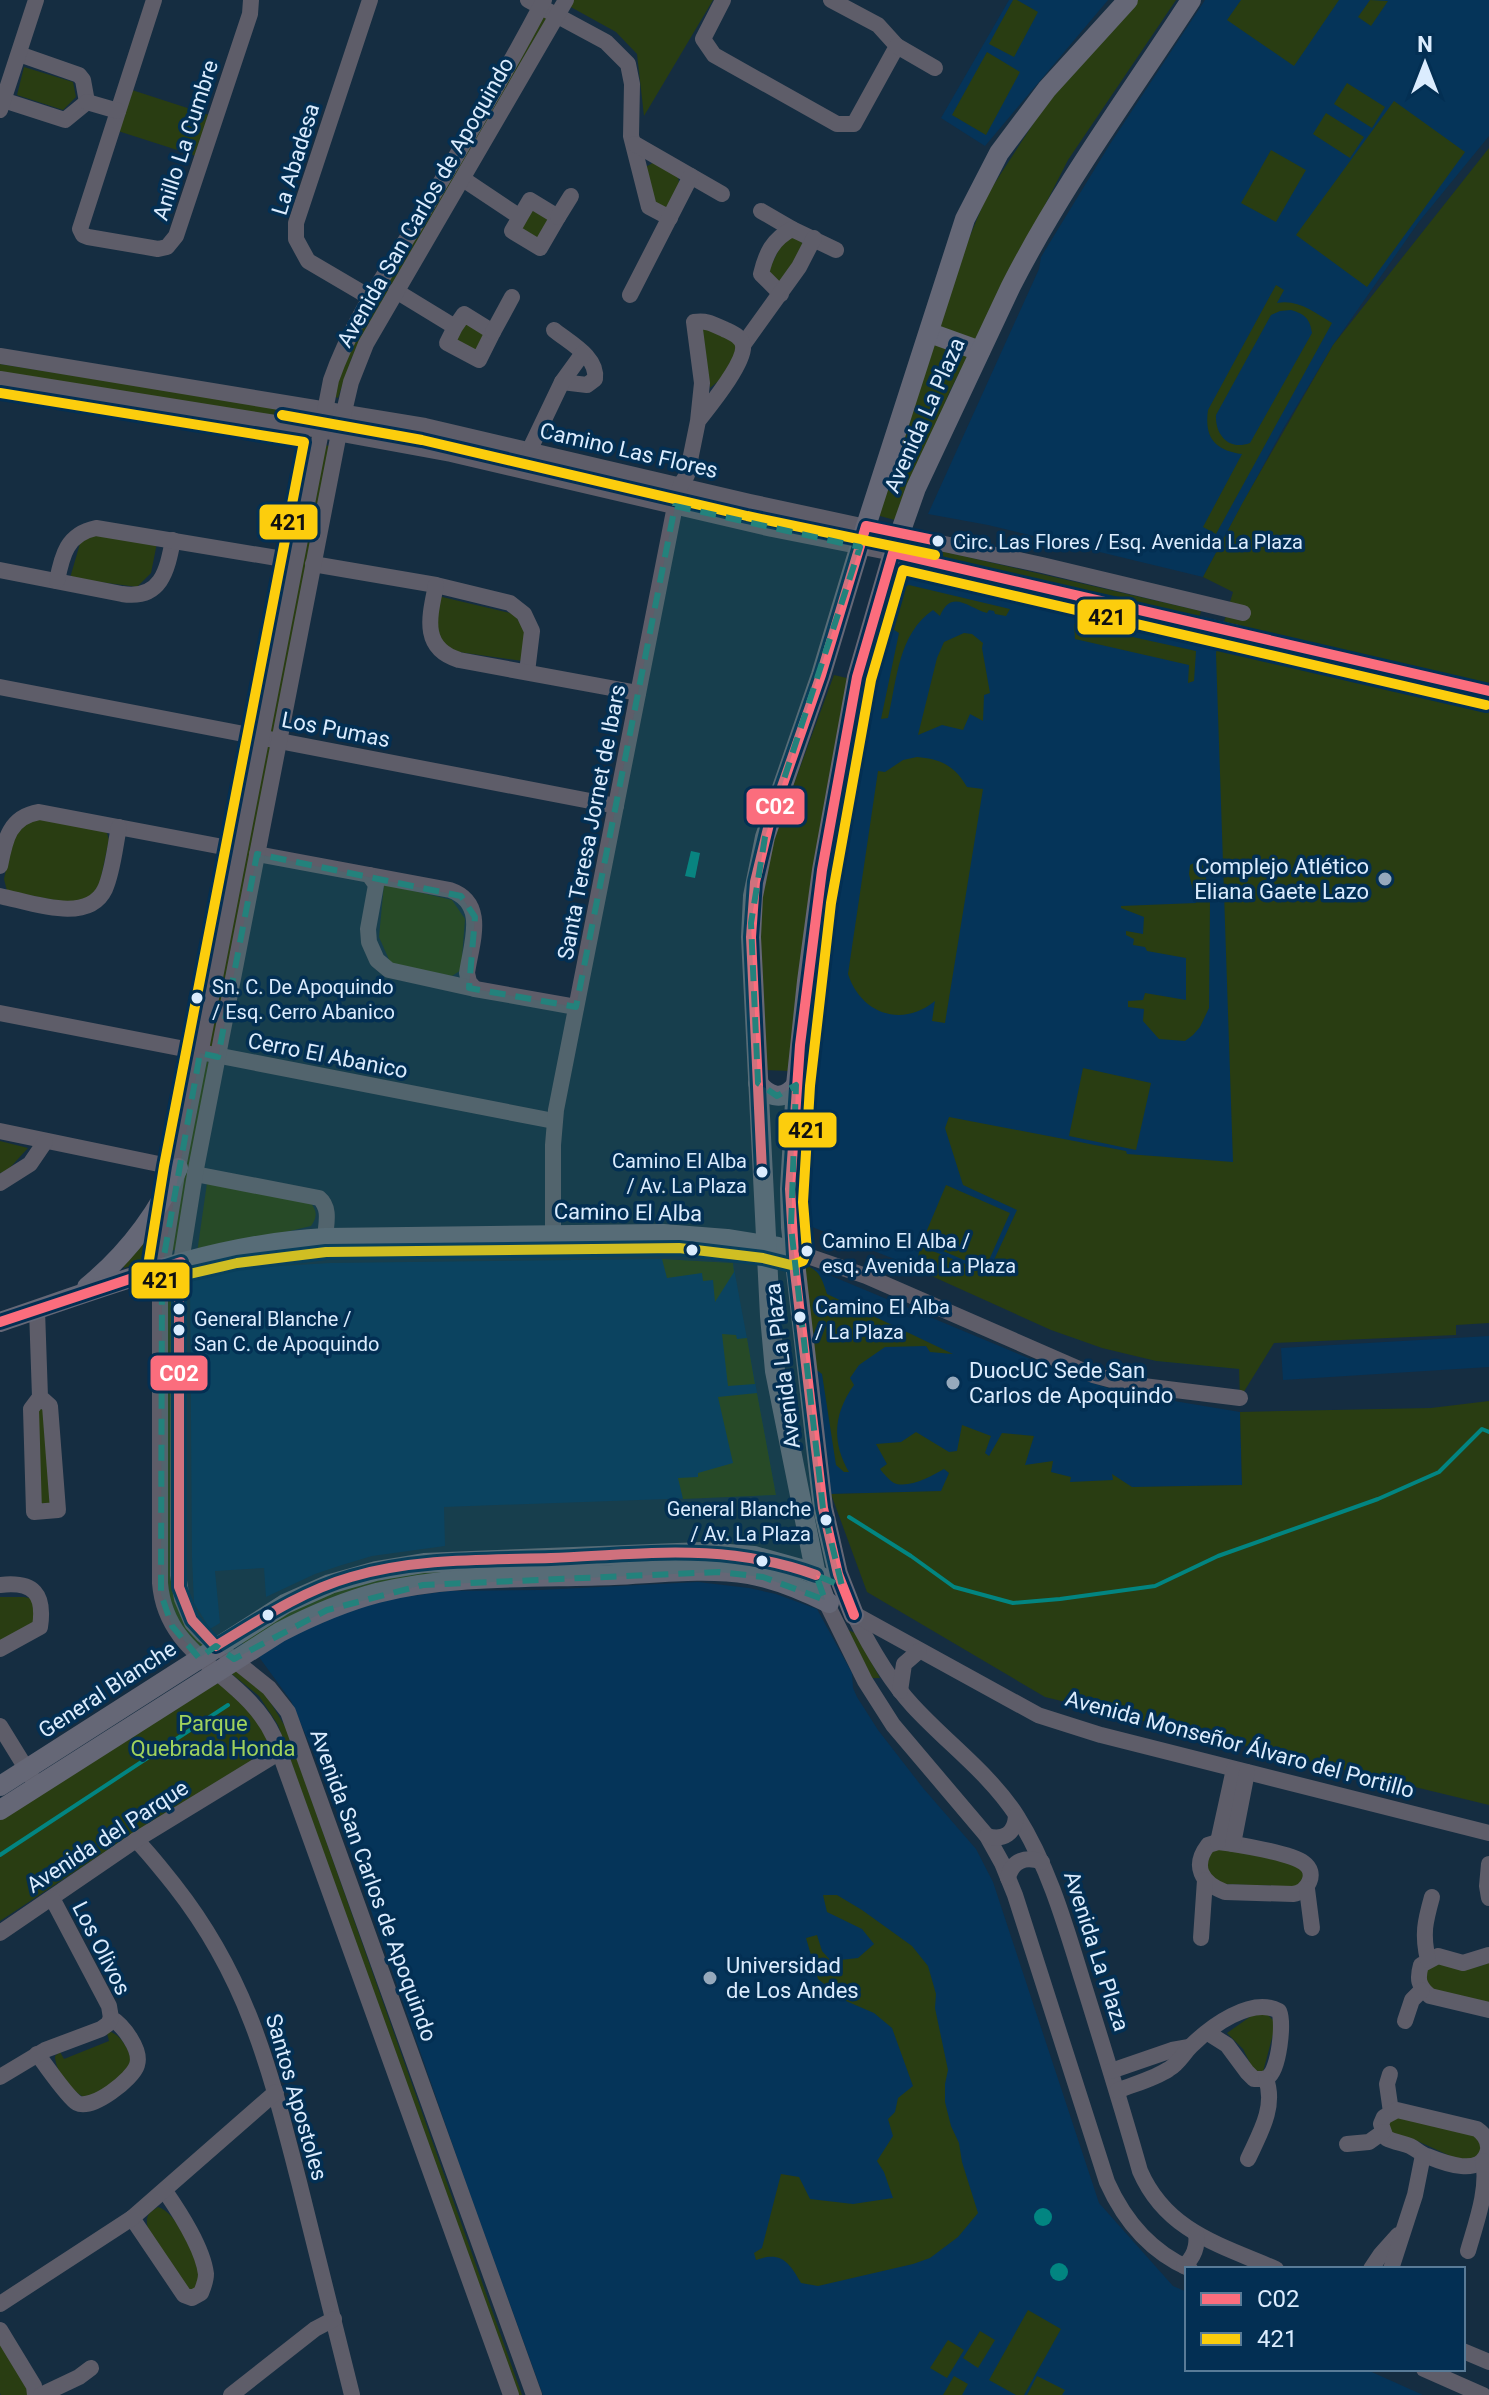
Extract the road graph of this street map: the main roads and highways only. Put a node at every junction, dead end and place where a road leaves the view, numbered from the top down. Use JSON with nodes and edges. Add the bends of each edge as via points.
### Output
{"nodes":[{"id":1,"x":1128,"y":0,"type":"edge"},
{"id":2,"x":1191,"y":0,"type":"edge"},
{"id":3,"x":930,"y":333,"type":"junction"},
{"id":4,"x":980,"y":351,"type":"junction"},
{"id":5,"x":823,"y":668,"type":"junction"},
{"id":6,"x":857,"y":677,"type":"junction"},
{"id":7,"x":758,"y":1083,"type":"junction"},
{"id":8,"x":796,"y":1085,"type":"junction"},
{"id":9,"x":186,"y":1171,"type":"road end"},
{"id":10,"x":766,"y":1244,"type":"junction"},
{"id":11,"x":793,"y":1251,"type":"junction"},
{"id":12,"x":77,"y":1296,"type":"junction"},
{"id":13,"x":0,"y":1322,"type":"edge"},
{"id":14,"x":816,"y":1575,"type":"junction"},
{"id":15,"x":842,"y":1586,"type":"junction"},
{"id":16,"x":825,"y":1600,"type":"junction"},
{"id":17,"x":854,"y":1615,"type":"joint"},
{"id":18,"x":216,"y":1671,"type":"joint"},
{"id":19,"x":32,"y":1777,"type":"junction"},
{"id":20,"x":0,"y":1786,"type":"edge"},
{"id":21,"x":0,"y":1810,"type":"edge"}],
"edges":[{"from":1,"to":3,"type":"main road","name":"Avenida La Plaza","via":[[1047,89],[999,153],[957,241]]},
{"from":2,"to":4,"type":"main road","name":"Avenida La Plaza","via":[[1027,255]]},
{"from":3,"to":4,"type":"main road"},
{"from":3,"to":5,"type":"main road","name":"Avenida La Plaza"},
{"from":4,"to":6,"type":"main road","name":"Avenida La Plaza","via":[[899,532]]},
{"from":5,"to":6,"type":"main road","via":[[844,668]]},
{"from":5,"to":7,"type":"main road","name":"Avenida La Plaza","via":[[769,824],[755,882],[751,937]]},
{"from":6,"to":8,"type":"main road","name":"Avenida La Plaza","via":[[817,901]]},
{"from":7,"to":8,"type":"main road","via":[[777,1096]]},
{"from":7,"to":10,"type":"main road","name":"Avenida La Plaza"},
{"from":8,"to":11,"type":"main road","name":"Avenida La Plaza","via":[[789,1202]]},
{"from":9,"to":12,"type":"main road","via":[[143,1230]]},
{"from":10,"to":11,"type":"main road","name":"Camino El Alba"},
{"from":10,"to":12,"type":"main road","name":"Camino El Alba","via":[[680,1234],[325,1238],[252,1245]]},
{"from":10,"to":14,"type":"main road","name":"Avenida La Plaza","via":[[775,1371]]},
{"from":11,"to":15,"type":"main road","name":"Avenida La Plaza","via":[[823,1508]]},
{"from":12,"to":13,"type":"main road","name":"Camino El Alba"},
{"from":14,"to":15,"type":"main road"},
{"from":14,"to":16,"type":"main road","name":"Avenida La Plaza"},
{"from":14,"to":19,"type":"main road","name":"General Blanche","via":[[754,1556],[703,1552],[400,1566],[353,1577],[285,1604],[216,1646]]},
{"from":15,"to":17,"type":"main road","name":"Avenida La Plaza"},
{"from":16,"to":17,"type":"main road","name":"Avenida Monseñor Álvaro del Portillo"},
{"from":16,"to":18,"type":"main road","name":"Avenida Monseñor Álvaro del Portillo","via":[[763,1577],[719,1572],[423,1585],[327,1610]]},
{"from":18,"to":19,"type":"main road","name":"General Blanche"},
{"from":19,"to":20,"type":"main road","name":"General Blanche"},
{"from":19,"to":21,"type":"main road","name":"General Blanche"}]}
